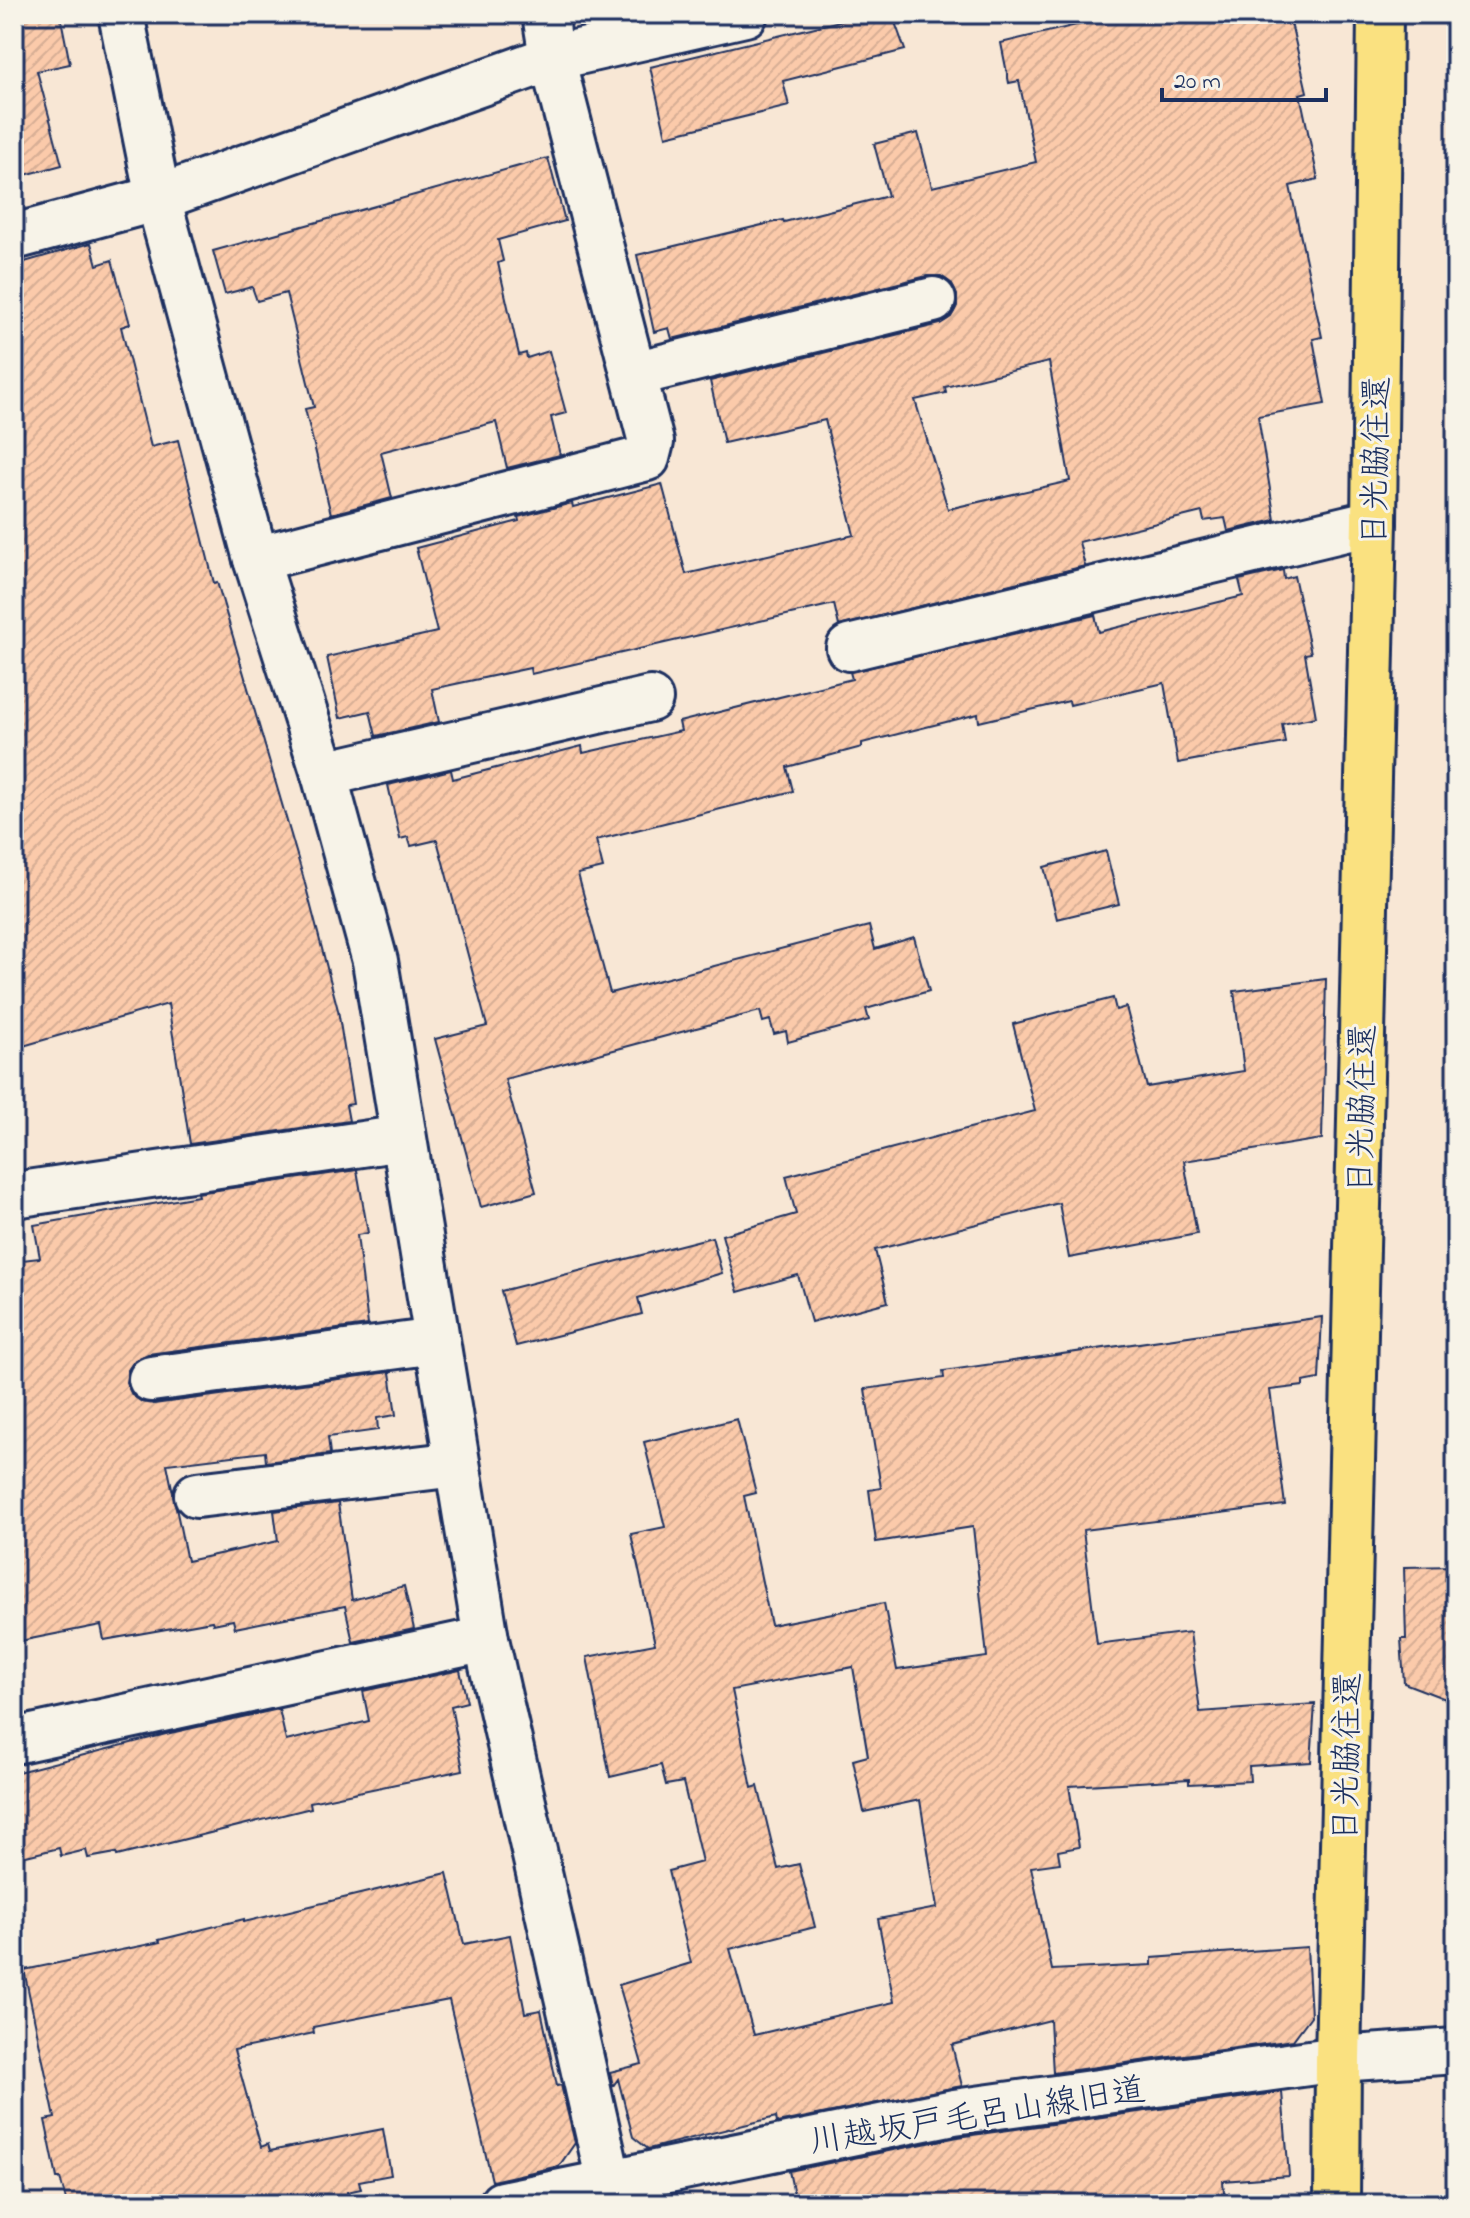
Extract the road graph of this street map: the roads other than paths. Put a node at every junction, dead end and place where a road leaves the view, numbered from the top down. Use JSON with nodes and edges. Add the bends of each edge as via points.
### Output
{"nodes":[{"id":1,"x":121,"y":14,"type":"edge"},
{"id":2,"x":545,"y":14,"type":"edge"},
{"id":3,"x":745,"y":14,"type":"edge"},
{"id":4,"x":1380,"y":14,"type":"edge"},
{"id":5,"x":552,"y":58,"type":"junction"},
{"id":6,"x":158,"y":198,"type":"junction"},
{"id":7,"x":14,"y":237,"type":"edge"},
{"id":8,"x":933,"y":300,"type":"dead end"},
{"id":9,"x":634,"y":374,"type":"junction"},
{"id":10,"x":1374,"y":522,"type":"junction"},
{"id":11,"x":256,"y":559,"type":"junction"},
{"id":12,"x":849,"y":648,"type":"dead end"},
{"id":13,"x":650,"y":699,"type":"dead end"},
{"id":14,"x":324,"y":774,"type":"junction"},
{"id":15,"x":403,"y":1138,"type":"junction"},
{"id":16,"x":15,"y":1192,"type":"edge"},
{"id":17,"x":436,"y":1341,"type":"junction"},
{"id":18,"x":151,"y":1379,"type":"dead end"},
{"id":19,"x":457,"y":1464,"type":"junction"},
{"id":20,"x":197,"y":1495,"type":"dead end"},
{"id":21,"x":486,"y":1639,"type":"junction"},
{"id":22,"x":14,"y":1741,"type":"edge"},
{"id":23,"x":1456,"y":2051,"type":"edge"},
{"id":24,"x":1338,"y":2059,"type":"junction"},
{"id":25,"x":630,"y":2187,"type":"edge"},
{"id":26,"x":502,"y":2204,"type":"edge"},
{"id":27,"x":1337,"y":2204,"type":"edge"}],
"edges":[{"from":1,"to":6,"type":"street"},
{"from":2,"to":5,"type":"street"},
{"from":3,"to":5,"type":"street"},
{"from":4,"to":10,"type":"main road","name":"日光脇往還"},
{"from":5,"to":6,"type":"street"},
{"from":5,"to":9,"type":"street"},
{"from":6,"to":7,"type":"street"},
{"from":6,"to":11,"type":"street"},
{"from":8,"to":9,"type":"street"},
{"from":9,"to":11,"type":"street","via":[[651,442],[647,458]]},
{"from":10,"to":12,"type":"street"},
{"from":10,"to":24,"type":"main road","name":"日光脇往還"},
{"from":11,"to":14,"type":"street"},
{"from":13,"to":14,"type":"street"},
{"from":14,"to":15,"type":"street","via":[[375,961]]},
{"from":15,"to":16,"type":"street"},
{"from":15,"to":17,"type":"street"},
{"from":17,"to":18,"type":"street"},
{"from":17,"to":19,"type":"street"},
{"from":19,"to":20,"type":"street"},
{"from":19,"to":21,"type":"street"},
{"from":21,"to":22,"type":"street"},
{"from":21,"to":25,"type":"street"},
{"from":23,"to":24,"type":"street","name":"川越坂戸毛呂山線旧道"},
{"from":24,"to":25,"type":"street","name":"川越坂戸毛呂山線旧道","via":[[954,2112]]},
{"from":24,"to":27,"type":"main road","name":"日光脇往還"},
{"from":25,"to":26,"type":"street","name":"川越坂戸毛呂山線旧道"}]}
